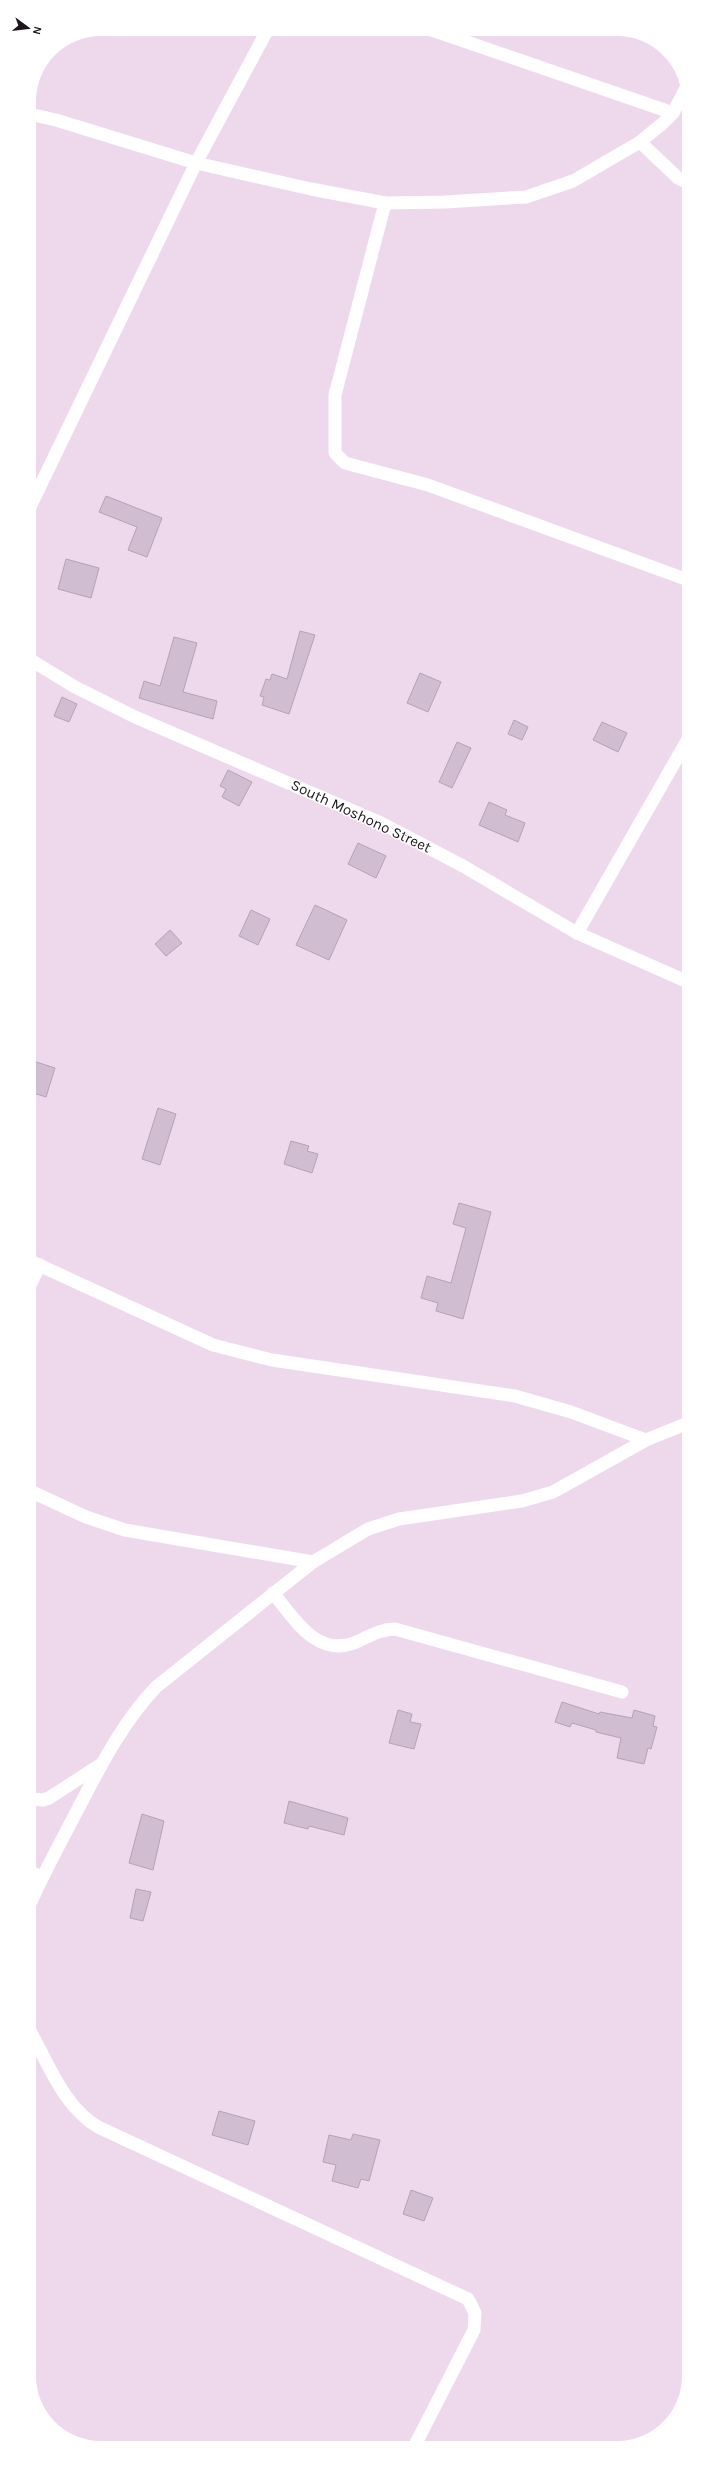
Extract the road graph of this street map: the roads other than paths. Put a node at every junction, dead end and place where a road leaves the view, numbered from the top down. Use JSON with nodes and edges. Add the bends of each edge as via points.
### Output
{"nodes":[{"id":1,"x":264,"y":36,"type":"edge"},
{"id":2,"x":450,"y":36,"type":"edge"},
{"id":3,"x":682,"y":97,"type":"edge"},
{"id":4,"x":674,"y":112,"type":"junction"},
{"id":5,"x":36,"y":116,"type":"edge"},
{"id":6,"x":640,"y":142,"type":"junction"},
{"id":7,"x":196,"y":163,"type":"junction"},
{"id":8,"x":682,"y":180,"type":"edge"},
{"id":9,"x":385,"y":203,"type":"junction"},
{"id":10,"x":36,"y":494,"type":"edge"},
{"id":11,"x":682,"y":578,"type":"edge"},
{"id":12,"x":36,"y":663,"type":"edge"},
{"id":13,"x":682,"y":749,"type":"edge"},
{"id":14,"x":577,"y":933,"type":"junction"},
{"id":15,"x":682,"y":979,"type":"edge"},
{"id":16,"x":36,"y":1263,"type":"edge"},
{"id":17,"x":682,"y":1425,"type":"edge"},
{"id":18,"x":646,"y":1440,"type":"junction"},
{"id":19,"x":36,"y":1494,"type":"edge"},
{"id":20,"x":313,"y":1562,"type":"junction"},
{"id":21,"x":274,"y":1593,"type":"junction"},
{"id":22,"x":622,"y":1692,"type":"dead end"},
{"id":23,"x":102,"y":1765,"type":"junction"},
{"id":24,"x":36,"y":1799,"type":"edge"},
{"id":25,"x":36,"y":1874,"type":"edge"},
{"id":26,"x":36,"y":2042,"type":"edge"},
{"id":27,"x":417,"y":2441,"type":"edge"}],
"edges":[{"from":1,"to":7,"type":"street"},
{"from":2,"to":4,"type":"street"},
{"from":3,"to":4,"type":"street"},
{"from":4,"to":6,"type":"street"},
{"from":5,"to":7,"type":"street"},
{"from":6,"to":8,"type":"street"},
{"from":6,"to":9,"type":"street","via":[[573,181],[526,197]]},
{"from":7,"to":9,"type":"street"},
{"from":7,"to":10,"type":"street"},
{"from":9,"to":11,"type":"street","via":[[335,395],[335,453],[345,463],[428,485]]},
{"from":12,"to":14,"type":"street","name":"South Moshono Street","via":[[135,717],[381,823],[463,866]]},
{"from":13,"to":14,"type":"street"},
{"from":14,"to":15,"type":"street","name":"South Moshono Street"},
{"from":16,"to":18,"type":"street","via":[[213,1345],[232,1351],[272,1360],[515,1396],[571,1412]]},
{"from":17,"to":18,"type":"street"},
{"from":18,"to":20,"type":"street","via":[[553,1492],[522,1501],[389,1521],[368,1529]]},
{"from":19,"to":20,"type":"street","via":[[86,1517],[125,1530]]},
{"from":20,"to":21,"type":"street"},
{"from":21,"to":22,"type":"street","via":[[306,1633],[326,1645],[343,1646],[383,1630],[395,1629]]},
{"from":21,"to":23,"type":"street","via":[[156,1687],[130,1717]]},
{"from":23,"to":24,"type":"street","via":[[49,1798]]},
{"from":23,"to":25,"type":"street"},
{"from":26,"to":27,"type":"street","via":[[77,2112],[98,2127],[468,2299],[475,2313],[474,2330]]}]}
